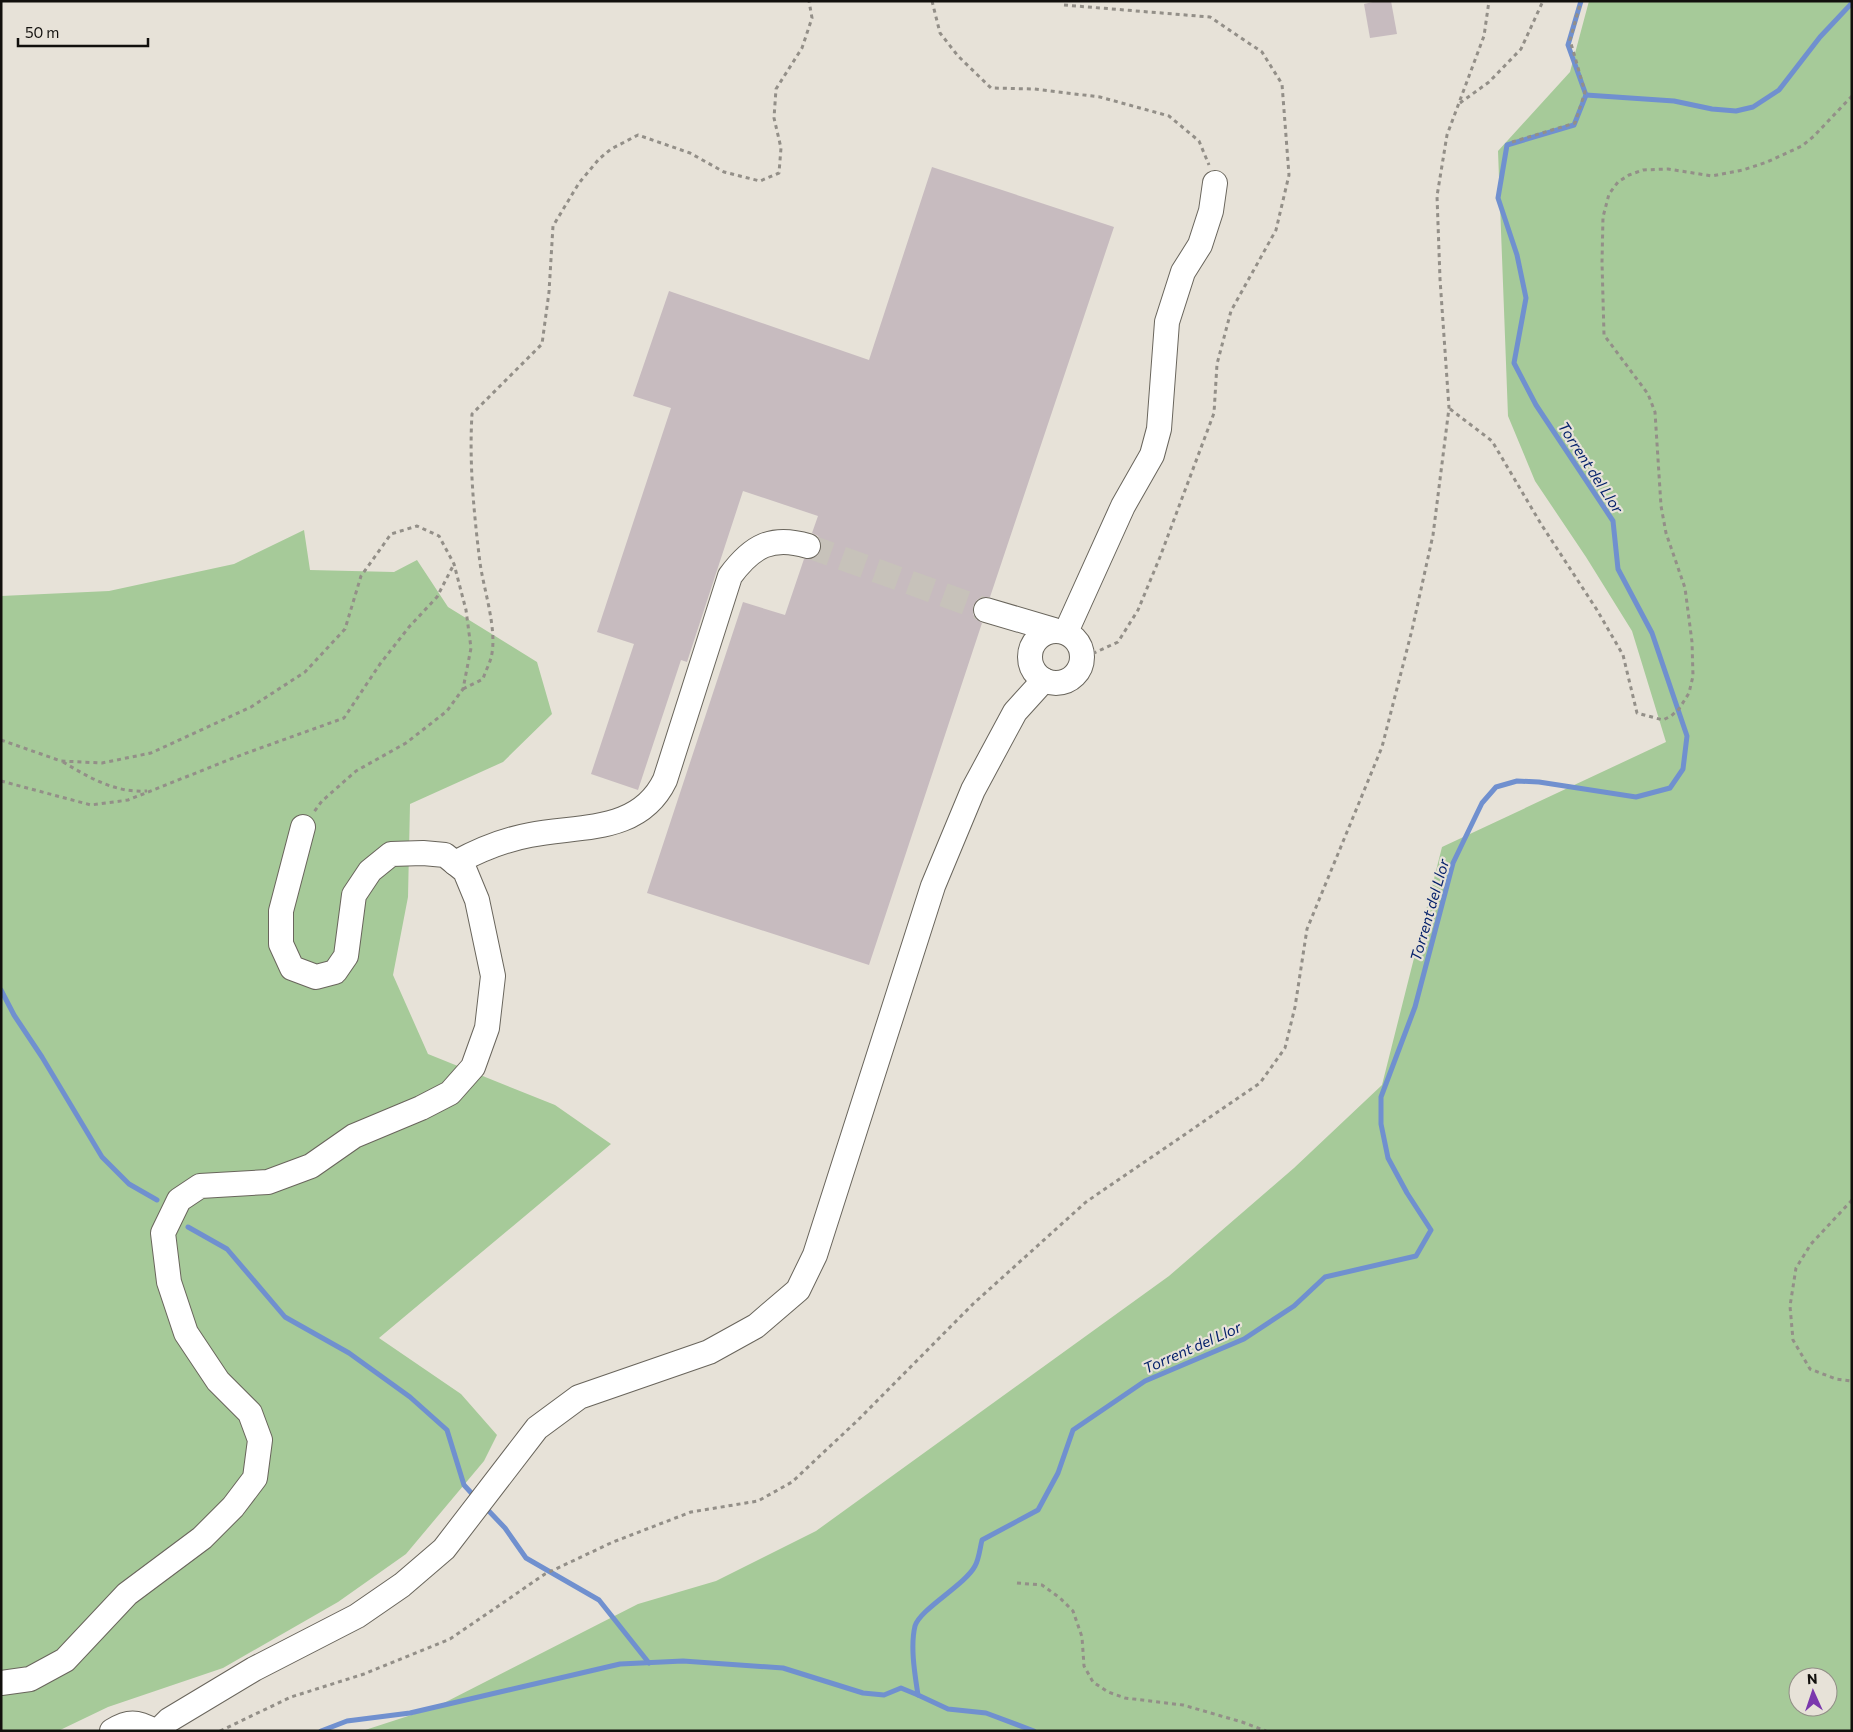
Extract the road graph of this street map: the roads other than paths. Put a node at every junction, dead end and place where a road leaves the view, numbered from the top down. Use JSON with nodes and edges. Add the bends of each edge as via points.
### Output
{"nodes":[{"id":1,"x":1216,"y":183,"type":"road end"},
{"id":2,"x":808,"y":546,"type":"tunnel mouth"},
{"id":3,"x":986,"y":610,"type":"tunnel mouth"},
{"id":4,"x":1060,"y":631,"type":"junction"},
{"id":5,"x":1044,"y":680,"type":"junction"},
{"id":6,"x":303,"y":827,"type":"road end"},
{"id":7,"x":455,"y":863,"type":"junction"},
{"id":8,"x":1,"y":1683,"type":"edge"},
{"id":9,"x":112,"y":1731,"type":"edge"},
{"id":10,"x":154,"y":1731,"type":"edge"},
{"id":11,"x":158,"y":1731,"type":"edge"}],
"edges":[{"from":1,"to":4,"type":"lane","via":[[1200,245],[1183,272],[1166,322],[1159,429],[1152,455]]},
{"from":2,"to":7,"type":"lane","via":[[789,541],[766,544],[748,554],[730,576],[665,780],[644,806],[613,823],[507,840]]},
{"from":3,"to":4,"type":"lane"},
{"from":4,"to":5,"type":"lane","via":[[1038,637],[1030,652],[1033,669]]},
{"from":4,"to":5,"type":"lane","via":[[1078,642],[1082,650],[1081,666],[1076,674],[1062,683]]},
{"from":5,"to":11,"type":"lane","via":[[1015,712],[973,790],[937,878],[815,1255],[798,1290],[756,1326],[710,1352],[579,1396],[537,1428],[444,1549],[402,1585],[357,1616],[254,1669],[169,1720]]},
{"from":6,"to":7,"type":"lane","via":[[281,911],[281,944],[292,968],[316,977],[335,972],[346,956],[354,894],[370,871],[391,854],[445,856]]},
{"from":7,"to":8,"type":"lane","via":[[465,871],[478,900],[493,976],[487,1028],[473,1067],[450,1093],[354,1136],[311,1166],[268,1182],[200,1186],[179,1200],[163,1233],[168,1282],[186,1333],[218,1381],[250,1413],[260,1440],[255,1478],[233,1507],[202,1538],[126,1594],[65,1660],[30,1679]]},
{"from":9,"to":10,"type":"lane","via":[[123,1724],[142,1724]]}]}
